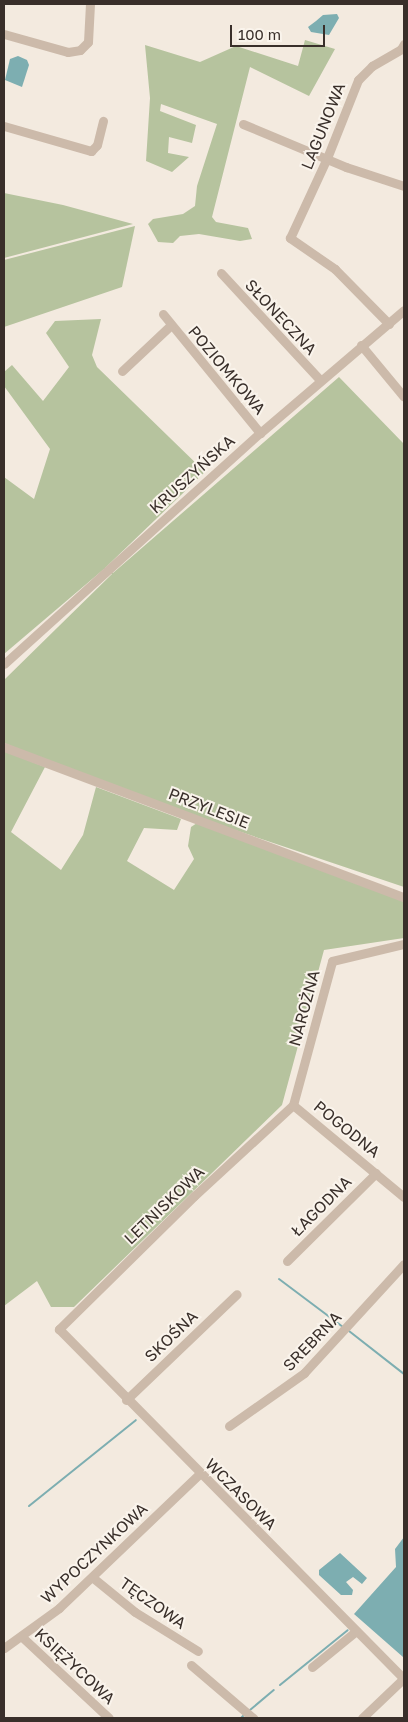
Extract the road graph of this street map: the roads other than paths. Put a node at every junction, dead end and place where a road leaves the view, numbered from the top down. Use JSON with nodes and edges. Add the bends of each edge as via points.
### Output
{"nodes":[{"id":1,"x":90,"y":4,"type":"edge"},
{"id":2,"x":4,"y":34,"type":"edge"},
{"id":3,"x":404,"y":44,"type":"edge"},
{"id":4,"x":103,"y":122,"type":"dead end"},
{"id":5,"x":243,"y":124,"type":"dead end"},
{"id":6,"x":4,"y":126,"type":"edge"},
{"id":7,"x":328,"y":158,"type":"junction"},
{"id":8,"x":404,"y":186,"type":"edge"},
{"id":9,"x":222,"y":273,"type":"dead end"},
{"id":10,"x":404,"y":310,"type":"edge"},
{"id":11,"x":163,"y":314,"type":"dead end"},
{"id":12,"x":389,"y":324,"type":"junction"},
{"id":13,"x":171,"y":325,"type":"junction"},
{"id":14,"x":361,"y":345,"type":"junction"},
{"id":15,"x":122,"y":371,"type":"dead end"},
{"id":16,"x":320,"y":380,"type":"junction"},
{"id":17,"x":404,"y":397,"type":"edge"},
{"id":18,"x":260,"y":433,"type":"junction"},
{"id":19,"x":4,"y":664,"type":"edge"},
{"id":20,"x":4,"y":747,"type":"edge"},
{"id":21,"x":404,"y":897,"type":"edge"},
{"id":22,"x":404,"y":944,"type":"edge"},
{"id":23,"x":293,"y":1105,"type":"junction"},
{"id":24,"x":376,"y":1173,"type":"junction"},
{"id":25,"x":404,"y":1197,"type":"edge"},
{"id":26,"x":287,"y":1261,"type":"dead end"},
{"id":27,"x":404,"y":1264,"type":"edge"},
{"id":28,"x":237,"y":1294,"type":"dead end"},
{"id":29,"x":59,"y":1329,"type":"joint"},
{"id":30,"x":126,"y":1400,"type":"junction"},
{"id":31,"x":230,"y":1426,"type":"dead end"},
{"id":32,"x":199,"y":1474,"type":"junction"},
{"id":33,"x":92,"y":1577,"type":"junction"},
{"id":34,"x":356,"y":1631,"type":"junction"},
{"id":35,"x":21,"y":1636,"type":"junction"},
{"id":36,"x":4,"y":1648,"type":"edge"},
{"id":37,"x":198,"y":1651,"type":"dead end"},
{"id":38,"x":191,"y":1664,"type":"dead end"},
{"id":39,"x":312,"y":1667,"type":"dead end"},
{"id":40,"x":404,"y":1678,"type":"edge"},
{"id":41,"x":109,"y":1718,"type":"edge"},
{"id":42,"x":253,"y":1718,"type":"edge"},
{"id":43,"x":362,"y":1718,"type":"edge"}],
"edges":[{"from":1,"to":2,"type":"street","via":[[88,42],[80,50],[68,52]]},
{"from":3,"to":7,"type":"street","name":"LAGUNOWA","via":[[358,80]]},
{"from":4,"to":6,"type":"street","via":[[97,145],[90,151]]},
{"from":5,"to":7,"type":"street"},
{"from":7,"to":8,"type":"street"},
{"from":7,"to":12,"type":"street","name":"LAGUNOWA","via":[[290,238],[335,269]]},
{"from":9,"to":16,"type":"street","name":"SŁONECZNA"},
{"from":10,"to":12,"type":"street","name":"KRUSZYŃSKA"},
{"from":11,"to":13,"type":"street","name":"POZIOMKOWA"},
{"from":12,"to":14,"type":"street","name":"KRUSZYŃSKA"},
{"from":13,"to":15,"type":"street","name":"POZIOMKOWA"},
{"from":13,"to":18,"type":"street","name":"POZIOMKOWA"},
{"from":14,"to":16,"type":"street","name":"KRUSZYŃSKA"},
{"from":14,"to":17,"type":"street"},
{"from":16,"to":18,"type":"street","name":"KRUSZYŃSKA"},
{"from":18,"to":19,"type":"street","name":"KRUSZYŃSKA"},
{"from":20,"to":21,"type":"street","name":"PRZYLESIE"},
{"from":22,"to":23,"type":"street","name":"NAROŻNA","via":[[332,961]]},
{"from":23,"to":24,"type":"street","name":"POGODNA"},
{"from":23,"to":29,"type":"street","name":"LETNISKOWA","via":[[194,1196]]},
{"from":24,"to":25,"type":"street","name":"POGODNA"},
{"from":24,"to":26,"type":"street","name":"ŁAGODNA"},
{"from":27,"to":31,"type":"street","name":"SREBRNA","via":[[304,1372]]},
{"from":28,"to":30,"type":"street","name":"SKOŚNA"},
{"from":29,"to":30,"type":"street","name":"WCZASOWA"},
{"from":30,"to":32,"type":"street","name":"WCZASOWA"},
{"from":32,"to":33,"type":"street","name":"WYPOCZYNKOWA"},
{"from":32,"to":34,"type":"street","name":"WCZASOWA"},
{"from":33,"to":35,"type":"street","name":"WYPOCZYNKOWA","via":[[59,1608]]},
{"from":33,"to":37,"type":"street","name":"TĘCZOWA","via":[[135,1612]]},
{"from":34,"to":39,"type":"street"},
{"from":34,"to":40,"type":"street","name":"WCZASOWA"},
{"from":35,"to":36,"type":"street","name":"WYPOCZYNKOWA"},
{"from":35,"to":41,"type":"street","name":"KSIĘŻYCOWA"},
{"from":38,"to":42,"type":"street"},
{"from":40,"to":43,"type":"street"}]}
